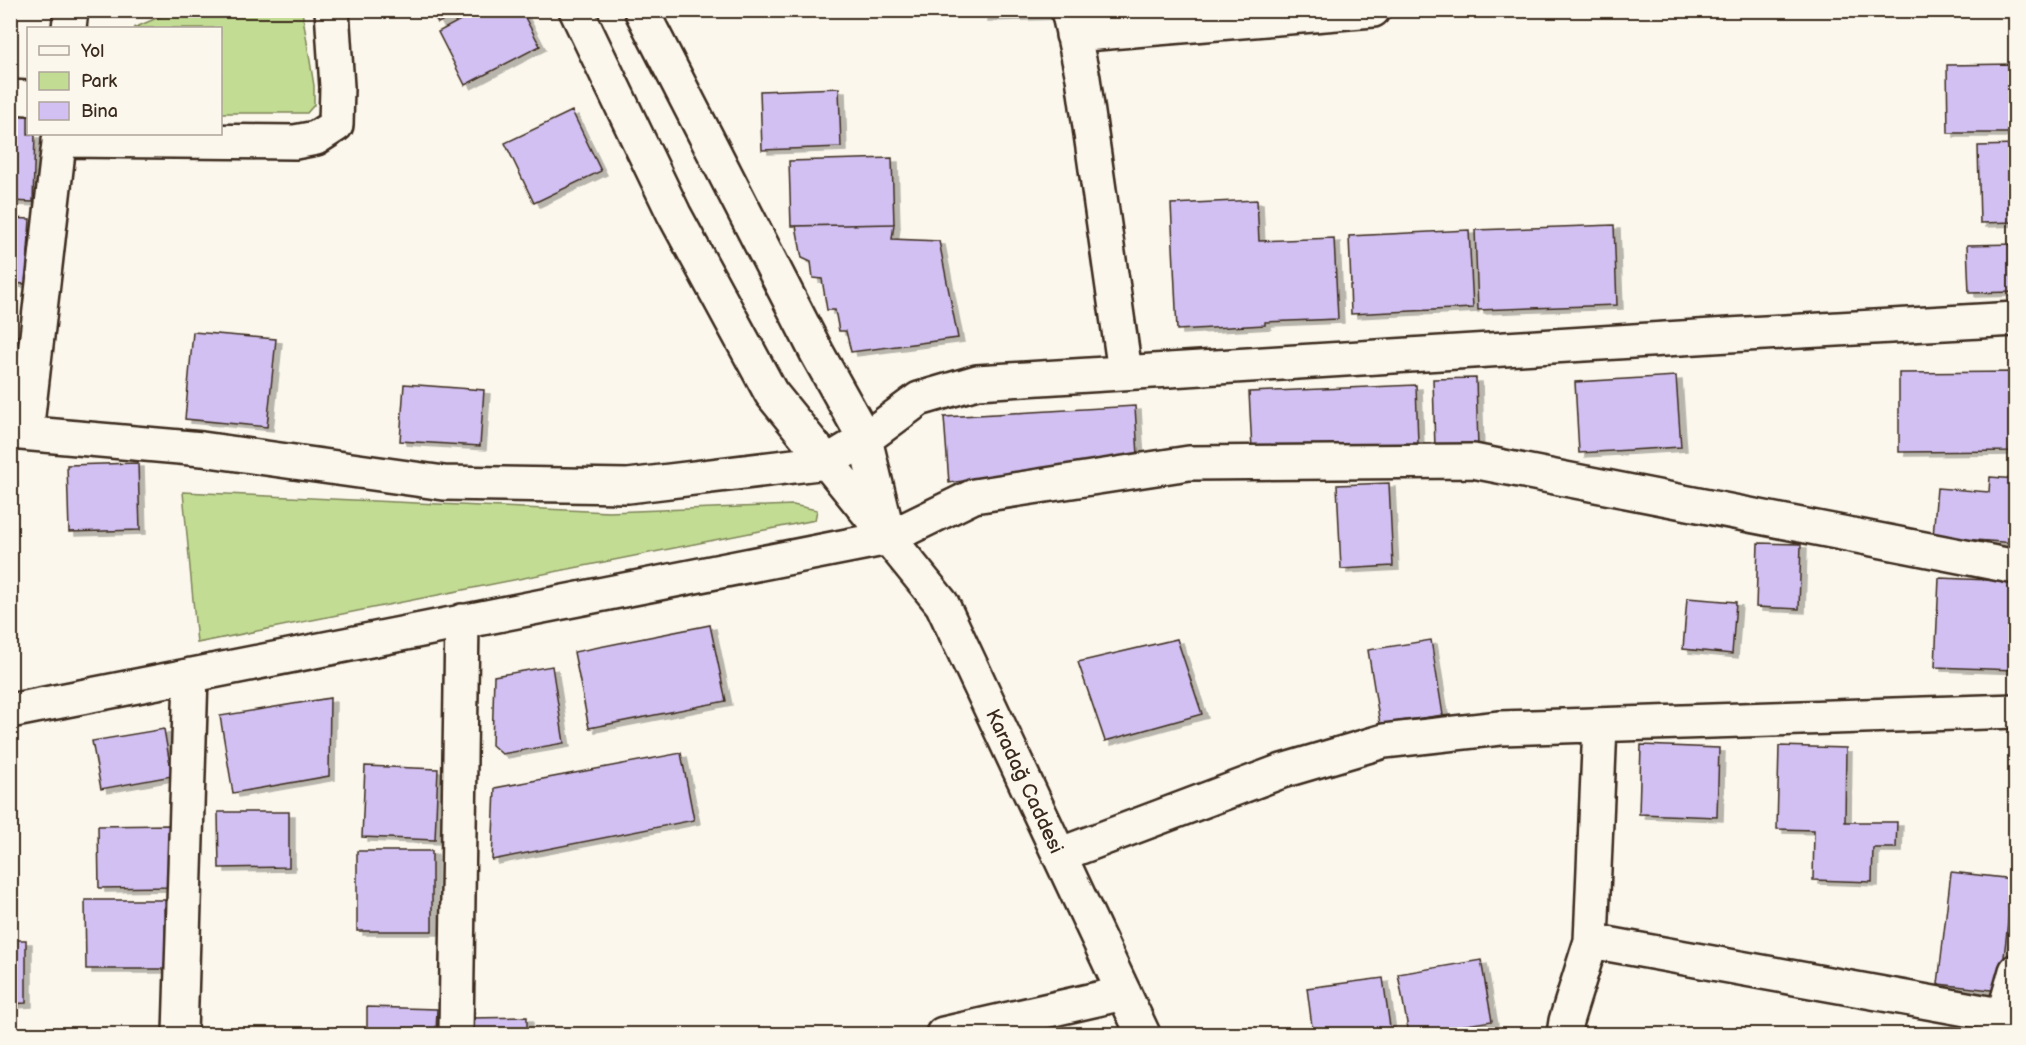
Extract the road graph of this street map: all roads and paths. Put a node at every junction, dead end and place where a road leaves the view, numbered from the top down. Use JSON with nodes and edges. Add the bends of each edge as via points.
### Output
{"nodes":[{"id":1,"x":70,"y":10,"type":"edge"},
{"id":2,"x":332,"y":10,"type":"edge"},
{"id":3,"x":576,"y":10,"type":"edge"},
{"id":4,"x":641,"y":10,"type":"edge"},
{"id":5,"x":1373,"y":10,"type":"edge"},
{"id":6,"x":1070,"y":23,"type":"edge"},
{"id":7,"x":69,"y":27,"type":"edge"},
{"id":8,"x":10,"y":97,"type":"edge"},
{"id":9,"x":27,"y":98,"type":"edge"},
{"id":10,"x":60,"y":137,"type":"edge"},
{"id":11,"x":2016,"y":319,"type":"edge"},
{"id":12,"x":1125,"y":372,"type":"junction"},
{"id":13,"x":19,"y":433,"type":"edge"},
{"id":14,"x":865,"y":440,"type":"junction"},
{"id":15,"x":827,"y":462,"type":"junction"},
{"id":16,"x":888,"y":538,"type":"junction"},
{"id":17,"x":2016,"y":567,"type":"edge"},
{"id":18,"x":462,"y":621,"type":"junction"},
{"id":19,"x":191,"y":675,"type":"junction"},
{"id":20,"x":10,"y":711,"type":"edge"},
{"id":21,"x":2016,"y":711,"type":"edge"},
{"id":22,"x":1600,"y":725,"type":"junction"},
{"id":23,"x":1059,"y":855,"type":"junction"},
{"id":24,"x":1592,"y":941,"type":"junction"},
{"id":25,"x":2016,"y":971,"type":"edge"},
{"id":26,"x":1124,"y":993,"type":"junction"},
{"id":27,"x":2006,"y":1023,"type":"edge"},
{"id":28,"x":180,"y":1035,"type":"edge"},
{"id":29,"x":456,"y":1035,"type":"edge"},
{"id":30,"x":943,"y":1035,"type":"edge"},
{"id":31,"x":1143,"y":1035,"type":"edge"},
{"id":32,"x":1564,"y":1035,"type":"edge"}],
"edges":[{"from":1,"to":7,"type":"street"},
{"from":2,"to":10,"type":"street","via":[[336,125],[316,138],[295,142]]},
{"from":3,"to":15,"type":"street","name":"Karadağ Caddesi","via":[[674,214],[771,393]]},
{"from":4,"to":14,"type":"street","via":[[811,343]]},
{"from":5,"to":6,"type":"street"},
{"from":6,"to":12,"type":"street","via":[[1083,78]]},
{"from":8,"to":9,"type":"street"},
{"from":10,"to":13,"type":"street"},
{"from":11,"to":12,"type":"street"},
{"from":12,"to":14,"type":"street","via":[[977,382],[919,399]]},
{"from":13,"to":15,"type":"street","via":[[202,449],[444,483],[628,486]]},
{"from":14,"to":15,"type":"street"},
{"from":14,"to":16,"type":"street"},
{"from":15,"to":16,"type":"street","name":"Karadağ Caddesi"},
{"from":16,"to":17,"type":"street","via":[[974,496],[1189,463],[1473,461]]},
{"from":16,"to":18,"type":"street"},
{"from":16,"to":23,"type":"street","name":"Karadağ Caddesi","via":[[942,604]]},
{"from":18,"to":19,"type":"street"},
{"from":18,"to":29,"type":"street"},
{"from":19,"to":20,"type":"street"},
{"from":19,"to":28,"type":"street"},
{"from":21,"to":22,"type":"street"},
{"from":22,"to":23,"type":"street","via":[[1500,728],[1384,741],[1282,771]]},
{"from":22,"to":24,"type":"street"},
{"from":23,"to":26,"type":"street","name":"Karadağ Caddesi"},
{"from":24,"to":27,"type":"street"},
{"from":24,"to":32,"type":"street"},
{"from":25,"to":27,"type":"street"},
{"from":26,"to":30,"type":"street"},
{"from":26,"to":31,"type":"street","name":"Karadağ Caddesi"}]}
